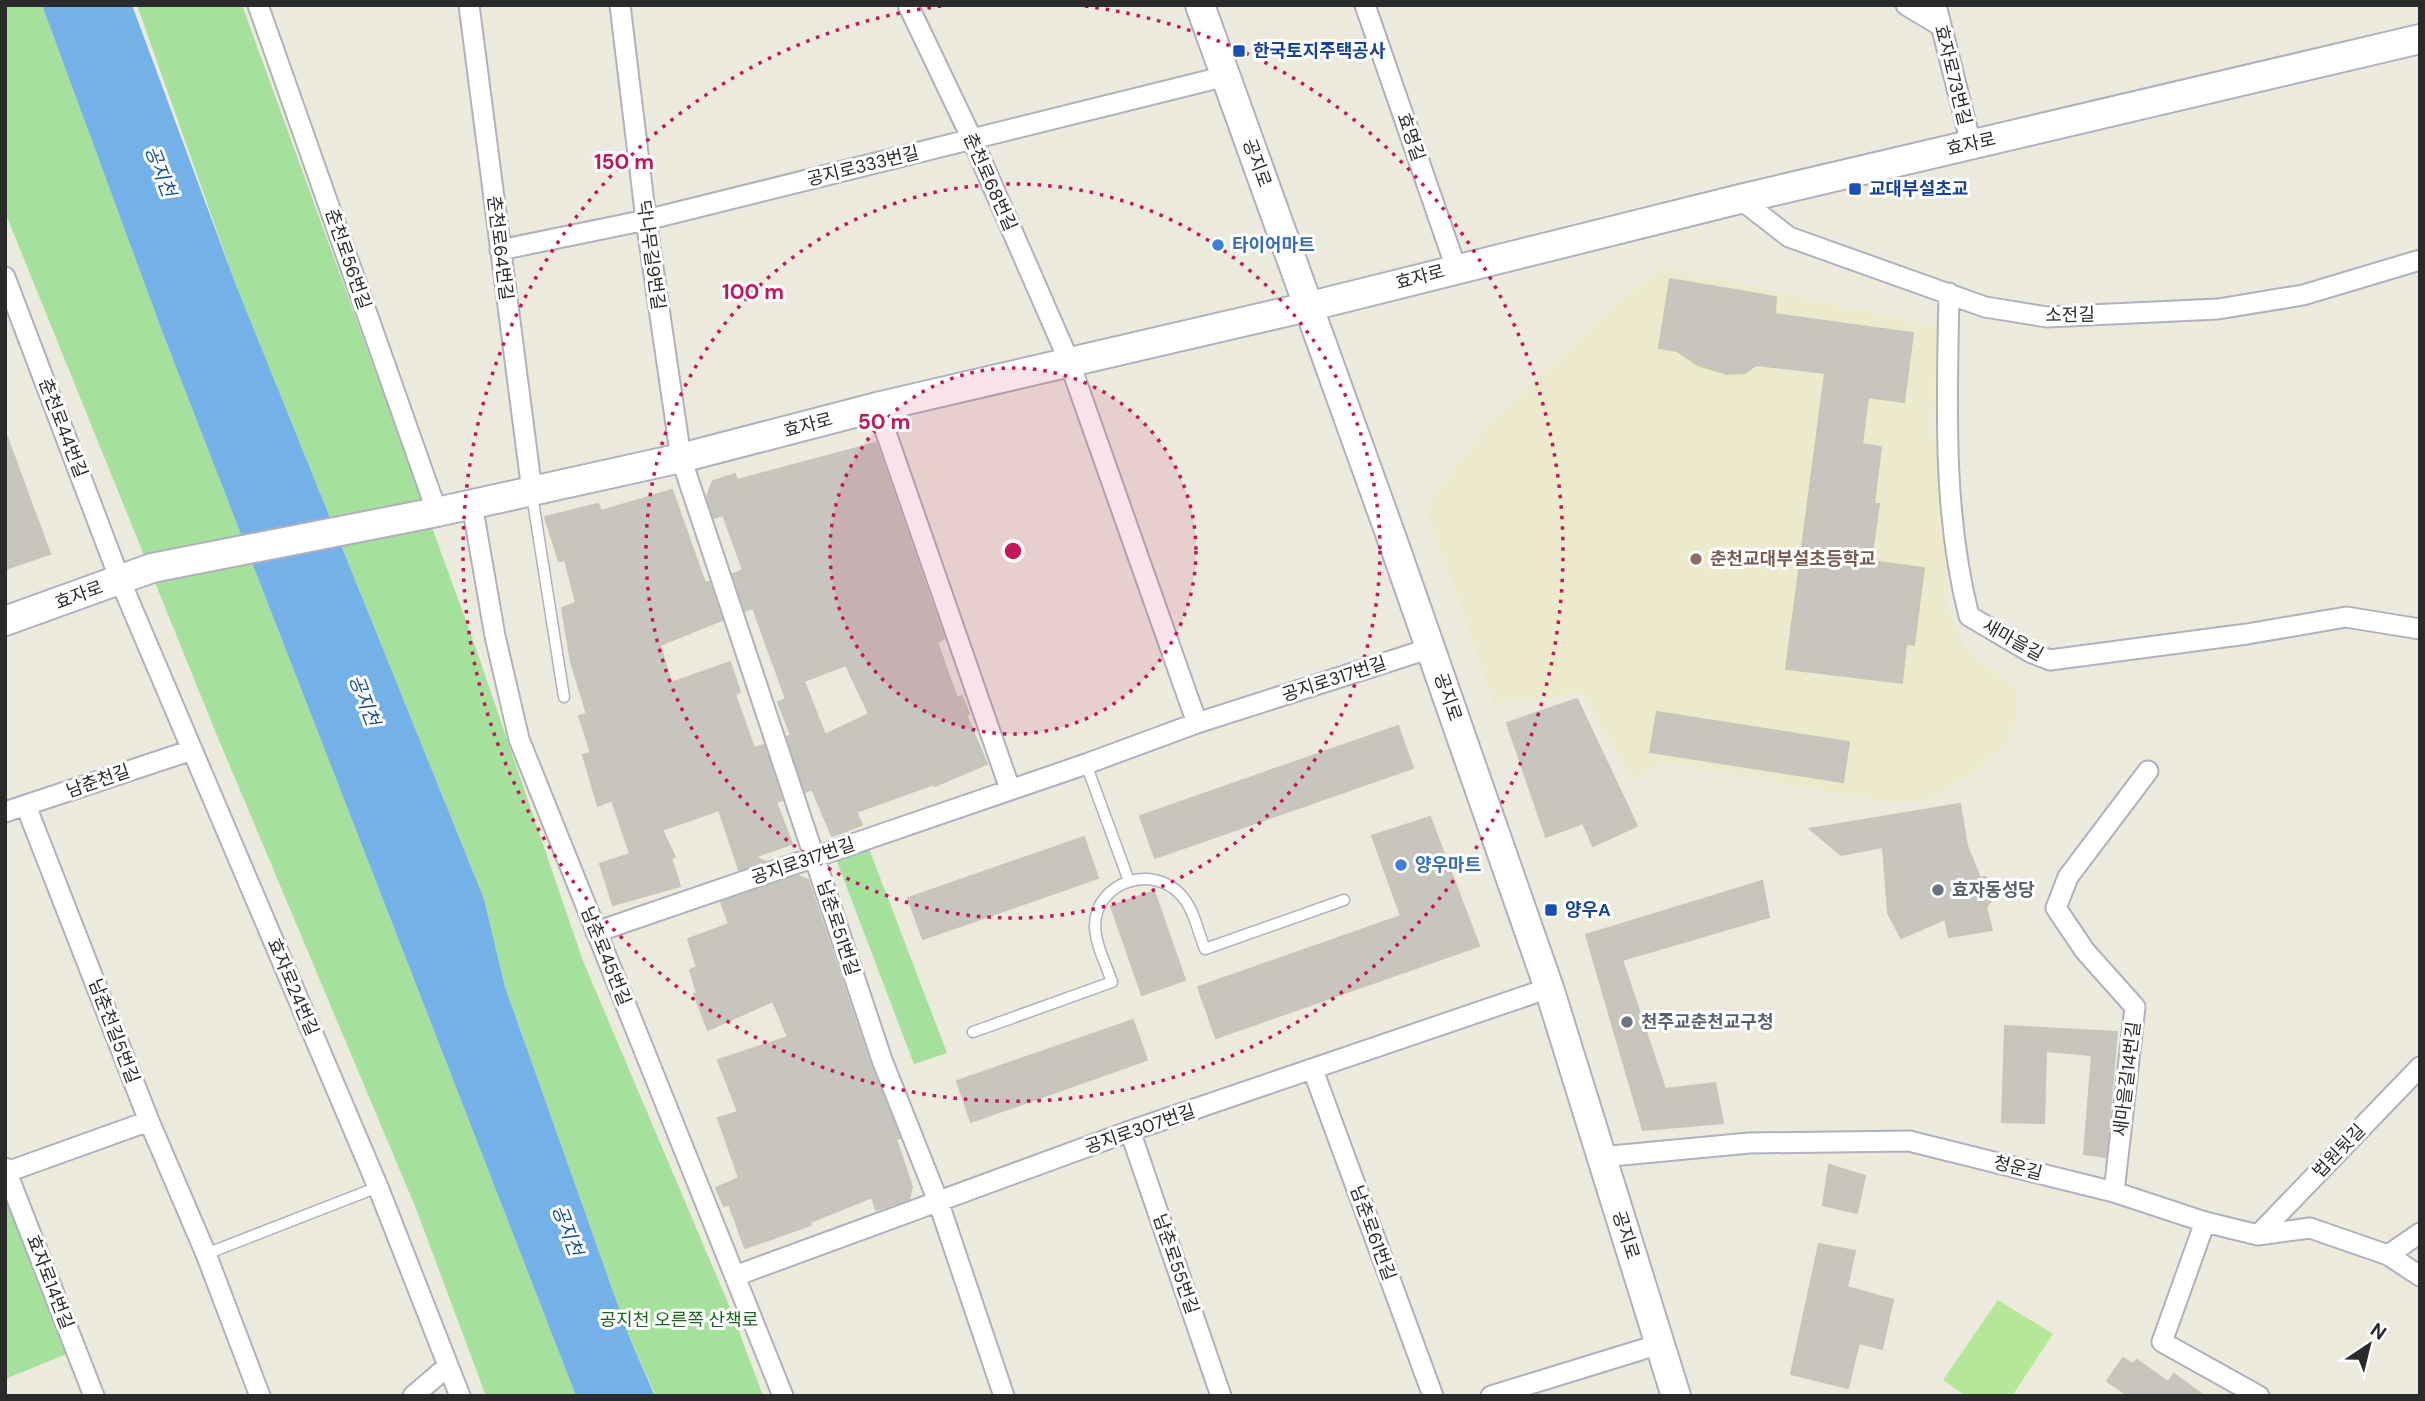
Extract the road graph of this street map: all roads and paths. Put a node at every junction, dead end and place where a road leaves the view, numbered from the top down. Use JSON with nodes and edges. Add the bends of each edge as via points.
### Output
{"nodes":[{"id":1,"x":258,"y":5,"type":"edge"},
{"id":2,"x":469,"y":5,"type":"edge"},
{"id":3,"x":908,"y":5,"type":"edge"},
{"id":4,"x":1200,"y":5,"type":"edge"},
{"id":5,"x":1365,"y":5,"type":"edge"},
{"id":6,"x":1906,"y":5,"type":"edge"},
{"id":7,"x":1936,"y":5,"type":"edge"},
{"id":8,"x":625,"y":7,"type":"edge"},
{"id":9,"x":1941,"y":26,"type":"junction"},
{"id":10,"x":2420,"y":40,"type":"edge"},
{"id":11,"x":1226,"y":76,"type":"junction"},
{"id":12,"x":972,"y":139,"type":"junction"},
{"id":13,"x":1971,"y":144,"type":"junction"},
{"id":14,"x":1740,"y":199,"type":"junction"},
{"id":15,"x":646,"y":220,"type":"junction"},
{"id":16,"x":500,"y":250,"type":"junction"},
{"id":17,"x":2420,"y":260,"type":"edge"},
{"id":18,"x":1456,"y":268,"type":"junction"},
{"id":19,"x":5,"y":277,"type":"edge"},
{"id":20,"x":1949,"y":293,"type":"junction"},
{"id":21,"x":1307,"y":307,"type":"junction"},
{"id":22,"x":1069,"y":361,"type":"junction"},
{"id":23,"x":877,"y":407,"type":"junction"},
{"id":24,"x":681,"y":458,"type":"junction"},
{"id":25,"x":531,"y":491,"type":"junction"},
{"id":26,"x":472,"y":504,"type":"junction"},
{"id":27,"x":429,"y":513,"type":"junction"},
{"id":28,"x":120,"y":580,"type":"junction"},
{"id":29,"x":5,"y":621,"type":"edge"},
{"id":30,"x":2420,"y":629,"type":"edge"},
{"id":31,"x":1431,"y":648,"type":"junction"},
{"id":32,"x":564,"y":697,"type":"dead end"},
{"id":33,"x":1197,"y":723,"type":"junction"},
{"id":34,"x":191,"y":750,"type":"junction"},
{"id":35,"x":1086,"y":764,"type":"junction"},
{"id":36,"x":2148,"y":771,"type":"dead end"},
{"id":37,"x":1010,"y":789,"type":"junction"},
{"id":38,"x":26,"y":806,"type":"junction"},
{"id":39,"x":5,"y":812,"type":"edge"},
{"id":40,"x":815,"y":858,"type":"junction"},
{"id":41,"x":1129,"y":881,"type":"junction"},
{"id":42,"x":1344,"y":900,"type":"dead end"},
{"id":43,"x":596,"y":932,"type":"junction"},
{"id":44,"x":1549,"y":988,"type":"junction"},
{"id":45,"x":973,"y":1032,"type":"dead end"},
{"id":46,"x":2420,"y":1067,"type":"edge"},
{"id":47,"x":1313,"y":1070,"type":"junction"},
{"id":48,"x":149,"y":1121,"type":"junction"},
{"id":49,"x":1130,"y":1131,"type":"junction"},
{"id":50,"x":1601,"y":1157,"type":"junction"},
{"id":51,"x":6,"y":1170,"type":"edge"},
{"id":52,"x":378,"y":1186,"type":"junction"},
{"id":53,"x":2114,"y":1192,"type":"junction"},
{"id":54,"x":938,"y":1201,"type":"junction"},
{"id":55,"x":2205,"y":1222,"type":"junction"},
{"id":56,"x":2420,"y":1233,"type":"edge"},
{"id":57,"x":2258,"y":1235,"type":"junction"},
{"id":58,"x":206,"y":1254,"type":"junction"},
{"id":59,"x":2388,"y":1255,"type":"junction"},
{"id":60,"x":734,"y":1276,"type":"junction"},
{"id":61,"x":2420,"y":1276,"type":"edge"},
{"id":62,"x":1660,"y":1344,"type":"junction"},
{"id":63,"x":448,"y":1366,"type":"junction"},
{"id":64,"x":94,"y":1396,"type":"edge"},
{"id":65,"x":260,"y":1396,"type":"edge"},
{"id":66,"x":413,"y":1396,"type":"edge"},
{"id":67,"x":460,"y":1396,"type":"edge"},
{"id":68,"x":783,"y":1396,"type":"edge"},
{"id":69,"x":1004,"y":1396,"type":"edge"},
{"id":70,"x":1222,"y":1396,"type":"edge"},
{"id":71,"x":1433,"y":1396,"type":"edge"},
{"id":72,"x":1491,"y":1396,"type":"edge"},
{"id":73,"x":1676,"y":1396,"type":"edge"},
{"id":74,"x":2259,"y":1396,"type":"edge"}],
"edges":[{"from":1,"to":27,"type":"street","name":"춘천로56번길"},
{"from":2,"to":16,"type":"street","name":"춘천로64번길"},
{"from":3,"to":12,"type":"street","name":"춘천로68번길"},
{"from":4,"to":11,"type":"street","name":"공지로"},
{"from":5,"to":18,"type":"street","name":"효명길"},
{"from":6,"to":9,"type":"street"},
{"from":7,"to":9,"type":"street","name":"효자로73번길"},
{"from":8,"to":15,"type":"street","name":"닥나무길9번길"},
{"from":9,"to":13,"type":"street","name":"효자로73번길"},
{"from":10,"to":13,"type":"street","name":"효자로"},
{"from":11,"to":12,"type":"street","name":"공지로333번길"},
{"from":11,"to":21,"type":"street","name":"공지로"},
{"from":12,"to":15,"type":"street","name":"공지로333번길"},
{"from":12,"to":22,"type":"street","name":"춘천로68번길"},
{"from":13,"to":14,"type":"street","name":"효자로"},
{"from":14,"to":18,"type":"street","name":"효자로"},
{"from":14,"to":20,"type":"street","name":"소전길","via":[[1789,237]]},
{"from":15,"to":16,"type":"street","name":"공지로333번길"},
{"from":15,"to":24,"type":"street","name":"닥나무길9번길"},
{"from":16,"to":25,"type":"street","name":"춘천로64번길"},
{"from":17,"to":20,"type":"street","name":"소전길","via":[[2303,295],[2218,309],[2047,317],[1985,307]]},
{"from":18,"to":21,"type":"street","name":"효자로"},
{"from":19,"to":28,"type":"street","name":"춘천로44번길"},
{"from":20,"to":30,"type":"street","name":"새마을길","via":[[1947,438],[1959,575],[1969,616],[2050,660],[2346,617]]},
{"from":21,"to":22,"type":"street","name":"효자로"},
{"from":21,"to":31,"type":"street","name":"공지로"},
{"from":22,"to":23,"type":"street","name":"효자로"},
{"from":22,"to":33,"type":"street"},
{"from":23,"to":24,"type":"street","name":"효자로"},
{"from":23,"to":37,"type":"street"},
{"from":24,"to":25,"type":"street","name":"효자로"},
{"from":24,"to":40,"type":"street","name":"남춘로51번길"},
{"from":25,"to":26,"type":"street","name":"효자로"},
{"from":25,"to":32,"type":"lane"},
{"from":26,"to":27,"type":"street","name":"효자로"},
{"from":26,"to":43,"type":"street","name":"남춘로45번길","via":[[519,739]]},
{"from":27,"to":28,"type":"street","name":"효자로","via":[[152,568]]},
{"from":28,"to":29,"type":"street","name":"효자로"},
{"from":28,"to":34,"type":"street","name":"효자로24번길"},
{"from":31,"to":33,"type":"street","name":"공지로317번길"},
{"from":31,"to":44,"type":"street","name":"공지로"},
{"from":33,"to":35,"type":"street","name":"공지로317번길"},
{"from":34,"to":38,"type":"street","name":"남춘천길"},
{"from":34,"to":52,"type":"street","name":"효자로24번길"},
{"from":35,"to":37,"type":"street","name":"공지로317번길"},
{"from":35,"to":41,"type":"lane"},
{"from":36,"to":53,"type":"street","name":"새마을길14번길","via":[[2068,877],[2056,908],[2085,951],[2135,1007]]},
{"from":37,"to":40,"type":"street","name":"공지로317번길"},
{"from":38,"to":39,"type":"street","name":"남춘천길"},
{"from":38,"to":48,"type":"street","name":"남춘천길5번길"},
{"from":40,"to":43,"type":"street","name":"공지로317번길"},
{"from":40,"to":54,"type":"street","name":"남춘로51번길","via":[[881,1060]]},
{"from":41,"to":42,"type":"lane","via":[[1154,879],[1181,895],[1205,949]]},
{"from":41,"to":45,"type":"lane","via":[[1109,893],[1095,922],[1112,982]]},
{"from":43,"to":60,"type":"street","name":"남춘로45번길"},
{"from":44,"to":47,"type":"street","name":"공지로307번길"},
{"from":44,"to":50,"type":"street","name":"공지로"},
{"from":46,"to":57,"type":"street","name":"법원뒷길"},
{"from":47,"to":49,"type":"street","name":"공지로307번길"},
{"from":47,"to":71,"type":"street","name":"남춘로61번길"},
{"from":48,"to":51,"type":"street"},
{"from":48,"to":58,"type":"street","name":"남춘천길5번길"},
{"from":49,"to":54,"type":"street","name":"공지로307번길"},
{"from":49,"to":70,"type":"street","name":"남춘로55번길"},
{"from":50,"to":53,"type":"street","name":"청운길","via":[[1749,1143],[1909,1140]]},
{"from":50,"to":62,"type":"street","name":"공지로"},
{"from":51,"to":64,"type":"street","name":"효자로14번길"},
{"from":52,"to":58,"type":"lane"},
{"from":52,"to":63,"type":"street","name":"효자로24번길"},
{"from":53,"to":55,"type":"street","name":"청운길"},
{"from":54,"to":60,"type":"street","name":"공지로307번길"},
{"from":54,"to":69,"type":"street","name":"남춘로51번길"},
{"from":55,"to":57,"type":"street","name":"청운길"},
{"from":55,"to":74,"type":"street","via":[[2162,1342]]},
{"from":56,"to":59,"type":"street"},
{"from":57,"to":59,"type":"street","name":"청운길","via":[[2310,1228]]},
{"from":58,"to":65,"type":"street","name":"남춘천길5번길"},
{"from":59,"to":61,"type":"street","name":"청운길"},
{"from":60,"to":68,"type":"street","name":"남춘로45번길"},
{"from":62,"to":72,"type":"street"},
{"from":62,"to":73,"type":"street","name":"공지로"},
{"from":63,"to":66,"type":"street"},
{"from":63,"to":67,"type":"street","name":"효자로24번길"}]}
